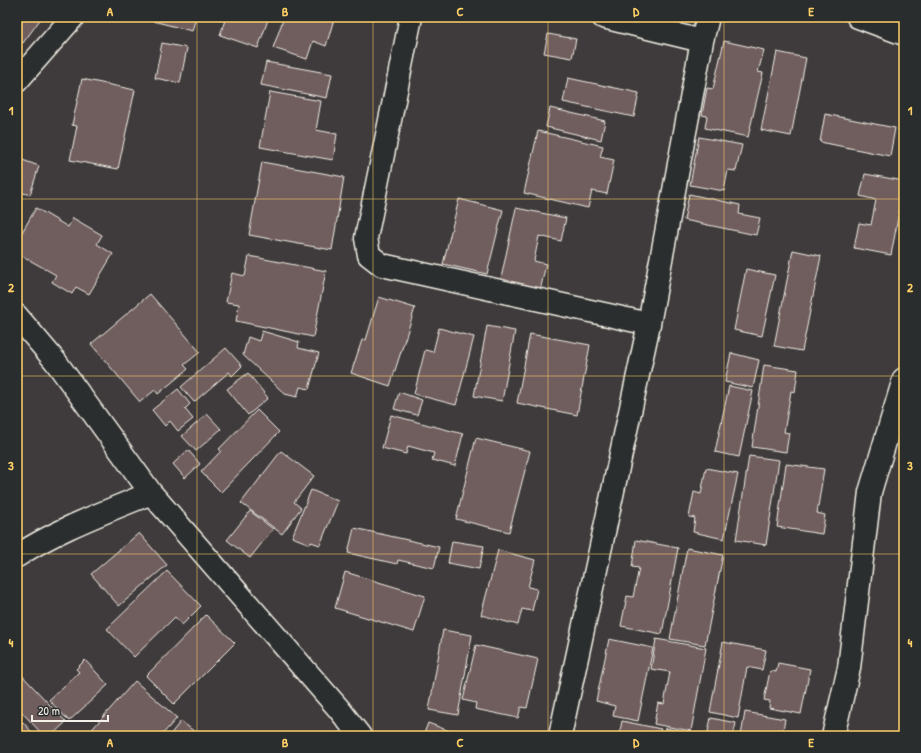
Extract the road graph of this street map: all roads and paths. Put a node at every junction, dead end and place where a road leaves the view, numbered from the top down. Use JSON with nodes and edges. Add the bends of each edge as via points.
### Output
{"nodes":[{"id":1,"x":73,"y":17,"type":"edge"},
{"id":2,"x":411,"y":17,"type":"edge"},
{"id":3,"x":603,"y":17,"type":"edge"},
{"id":4,"x":708,"y":17,"type":"edge"},
{"id":5,"x":858,"y":17,"type":"edge"},
{"id":6,"x":904,"y":34,"type":"edge"},
{"id":7,"x":702,"y":40,"type":"junction"},
{"id":8,"x":17,"y":81,"type":"edge"},
{"id":9,"x":17,"y":316,"type":"edge"},
{"id":10,"x":649,"y":324,"type":"junction"},
{"id":11,"x":904,"y":379,"type":"edge"},
{"id":12,"x":151,"y":493,"type":"junction"},
{"id":13,"x":17,"y":556,"type":"edge"},
{"id":14,"x":360,"y":736,"type":"edge"},
{"id":15,"x":560,"y":736,"type":"edge"},
{"id":16,"x":833,"y":736,"type":"edge"}],
"edges":[{"from":1,"to":8,"type":"street"},
{"from":2,"to":10,"type":"street","via":[[366,238],[369,255],[382,265]]},
{"from":3,"to":7,"type":"street"},
{"from":4,"to":7,"type":"street"},
{"from":5,"to":6,"type":"street"},
{"from":7,"to":10,"type":"street"},
{"from":9,"to":12,"type":"street","via":[[56,362]]},
{"from":10,"to":15,"type":"street"},
{"from":11,"to":16,"type":"street","via":[[870,492],[849,668]]},
{"from":12,"to":13,"type":"street","via":[[77,524]]},
{"from":12,"to":14,"type":"street"}]}
